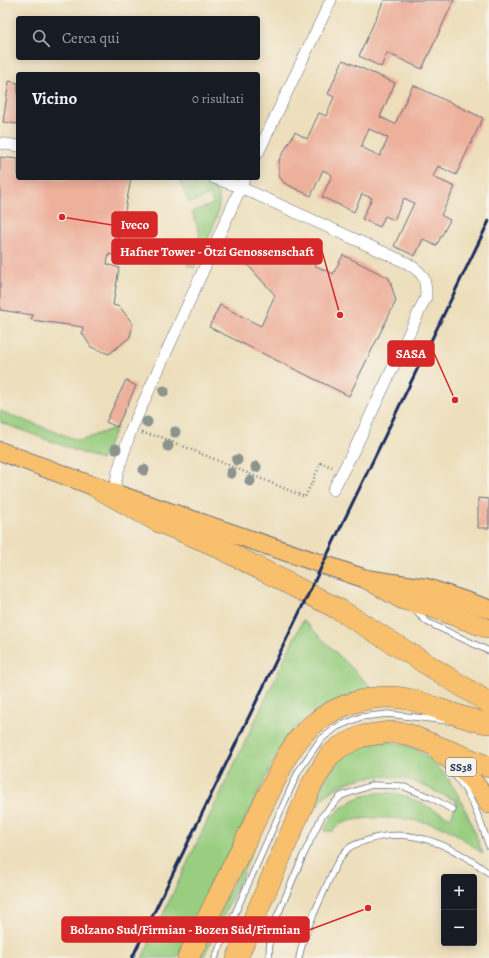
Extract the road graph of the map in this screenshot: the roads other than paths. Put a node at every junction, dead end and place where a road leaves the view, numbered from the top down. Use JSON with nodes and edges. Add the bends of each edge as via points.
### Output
{"nodes":[{"id":1,"x":331,"y":0,"type":"edge"},
{"id":2,"x":0,"y":143,"type":"edge"},
{"id":3,"x":16,"y":146,"type":"edge"},
{"id":4,"x":260,"y":149,"type":"edge"},
{"id":5,"x":228,"y":180,"type":"edge"},
{"id":6,"x":242,"y":182,"type":"edge"},
{"id":7,"x":0,"y":451,"type":"edge"},
{"id":8,"x":105,"y":489,"type":"junction"},
{"id":9,"x":333,"y":490,"type":"dead end"},
{"id":10,"x":366,"y":578,"type":"junction"},
{"id":11,"x":403,"y":600,"type":"junction"},
{"id":12,"x":489,"y":609,"type":"edge"},
{"id":13,"x":489,"y":629,"type":"edge"},
{"id":14,"x":489,"y":652,"type":"edge"},
{"id":15,"x":488,"y":716,"type":"edge"},
{"id":16,"x":422,"y":740,"type":"junction"},
{"id":17,"x":444,"y":763,"type":"dead end"},
{"id":18,"x":489,"y":766,"type":"edge"},
{"id":19,"x":449,"y":769,"type":"dead end"},
{"id":20,"x":489,"y":804,"type":"edge"},
{"id":21,"x":453,"y":810,"type":"dead end"},
{"id":22,"x":489,"y":846,"type":"edge"},
{"id":23,"x":489,"y":873,"type":"edge"},
{"id":24,"x":188,"y":958,"type":"edge"},
{"id":25,"x":215,"y":958,"type":"edge"},
{"id":26,"x":237,"y":958,"type":"edge"},
{"id":27,"x":269,"y":958,"type":"edge"},
{"id":28,"x":299,"y":958,"type":"edge"}],
"edges":[{"from":1,"to":4,"type":"street"},
{"from":2,"to":3,"type":"street"},
{"from":5,"to":6,"type":"street"},
{"from":6,"to":8,"type":"street","via":[[131,430],[118,471]]},
{"from":6,"to":9,"type":"street","via":[[407,263],[421,272],[426,285],[426,297],[418,316]]},
{"from":7,"to":8,"type":"main road"},
{"from":8,"to":10,"type":"main road"},
{"from":8,"to":15,"type":"highway","via":[[157,521],[210,543],[340,610]]},
{"from":10,"to":11,"type":"highway"},
{"from":10,"to":12,"type":"main road","via":[[427,588]]},
{"from":11,"to":13,"type":"highway"},
{"from":11,"to":14,"type":"lane","via":[[427,622]]},
{"from":15,"to":24,"type":"highway","via":[[395,697],[352,704],[334,711],[312,725],[295,743],[284,762]]},
{"from":15,"to":25,"type":"lane","via":[[449,721],[376,715],[350,721],[320,740],[298,772]]},
{"from":16,"to":17,"type":"lane"},
{"from":16,"to":18,"type":"highway"},
{"from":16,"to":20,"type":"highway","number":"SS38","via":[[461,767]]},
{"from":16,"to":26,"type":"highway","via":[[407,734],[375,733],[350,741],[329,756],[310,786]]},
{"from":19,"to":22,"type":"lane","via":[[467,791]]},
{"from":21,"to":27,"type":"lane","via":[[402,786],[372,785],[341,796],[322,816],[300,863],[270,933]]},
{"from":23,"to":28,"type":"lane","via":[[466,855],[411,835],[382,836],[349,847],[337,863],[308,928]]}]}
